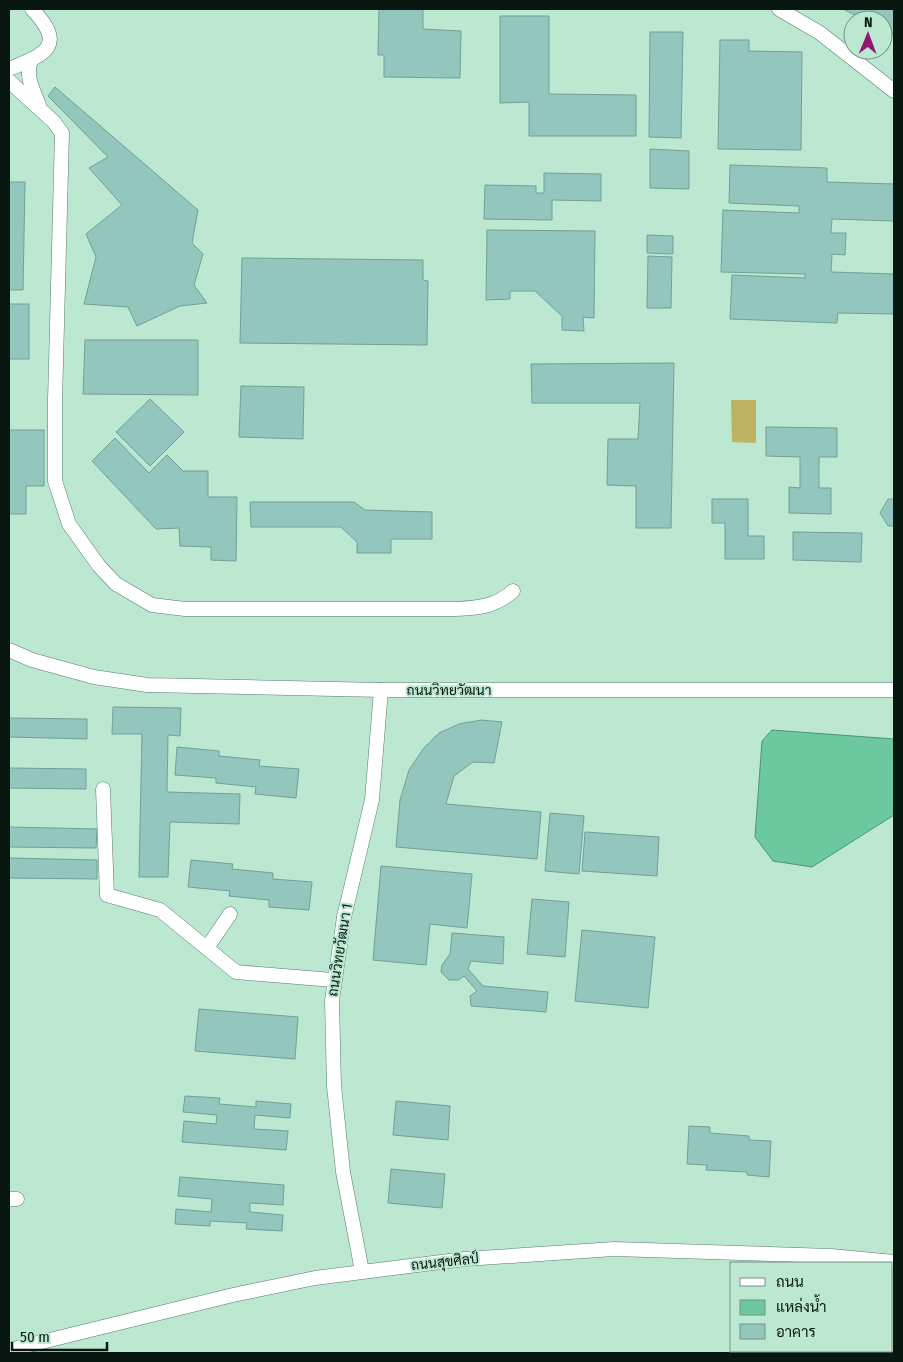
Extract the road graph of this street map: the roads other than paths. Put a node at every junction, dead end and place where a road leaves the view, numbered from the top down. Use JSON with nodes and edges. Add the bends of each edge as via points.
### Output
{"nodes":[{"id":1,"x":32,"y":9,"type":"edge"},
{"id":2,"x":779,"y":9,"type":"edge"},
{"id":3,"x":31,"y":60,"type":"junction"},
{"id":4,"x":9,"y":69,"type":"edge"},
{"id":5,"x":9,"y":81,"type":"edge"},
{"id":6,"x":894,"y":91,"type":"edge"},
{"id":7,"x":40,"y":108,"type":"junction"},
{"id":8,"x":513,"y":591,"type":"dead end"},
{"id":9,"x":9,"y":650,"type":"edge"},
{"id":10,"x":381,"y":690,"type":"junction"},
{"id":11,"x":894,"y":690,"type":"edge"},
{"id":12,"x":103,"y":788,"type":"dead end"},
{"id":13,"x":230,"y":914,"type":"dead end"},
{"id":14,"x":208,"y":948,"type":"junction"},
{"id":15,"x":333,"y":980,"type":"junction"},
{"id":16,"x":892,"y":1261,"type":"edge"},
{"id":17,"x":362,"y":1271,"type":"junction"},
{"id":18,"x":9,"y":1350,"type":"edge"}],
"edges":[{"from":1,"to":3,"type":"street","via":[[51,32],[49,45],[43,54]]},
{"from":2,"to":6,"type":"street","via":[[820,32]]},
{"from":3,"to":4,"type":"street"},
{"from":3,"to":7,"type":"street","via":[[29,83]]},
{"from":5,"to":7,"type":"street"},
{"from":7,"to":8,"type":"street","via":[[62,133],[63,142],[55,481],[69,524],[116,584],[152,605],[185,609],[455,609],[482,607],[501,601]]},
{"from":9,"to":10,"type":"street","name":"ถนนวิทยวัฒนา","via":[[32,660],[94,677],[147,685]]},
{"from":10,"to":11,"type":"street","name":"ถนนวิทยวัฒนา"},
{"from":10,"to":15,"type":"street","name":"ถนนวิทยวัฒนา 1","via":[[372,800],[344,917]]},
{"from":12,"to":14,"type":"street","via":[[107,895],[160,910]]},
{"from":13,"to":14,"type":"street"},
{"from":14,"to":15,"type":"street","via":[[236,972]]},
{"from":15,"to":17,"type":"street","name":"ถนนวิทยวัฒนา 1","via":[[334,1086],[343,1172]]},
{"from":16,"to":17,"type":"street","name":"ถนนสุขศิลป์","via":[[614,1249],[465,1259]]},
{"from":17,"to":18,"type":"street","name":"ถนนสุขศิลป์","via":[[233,1295]]}]}
